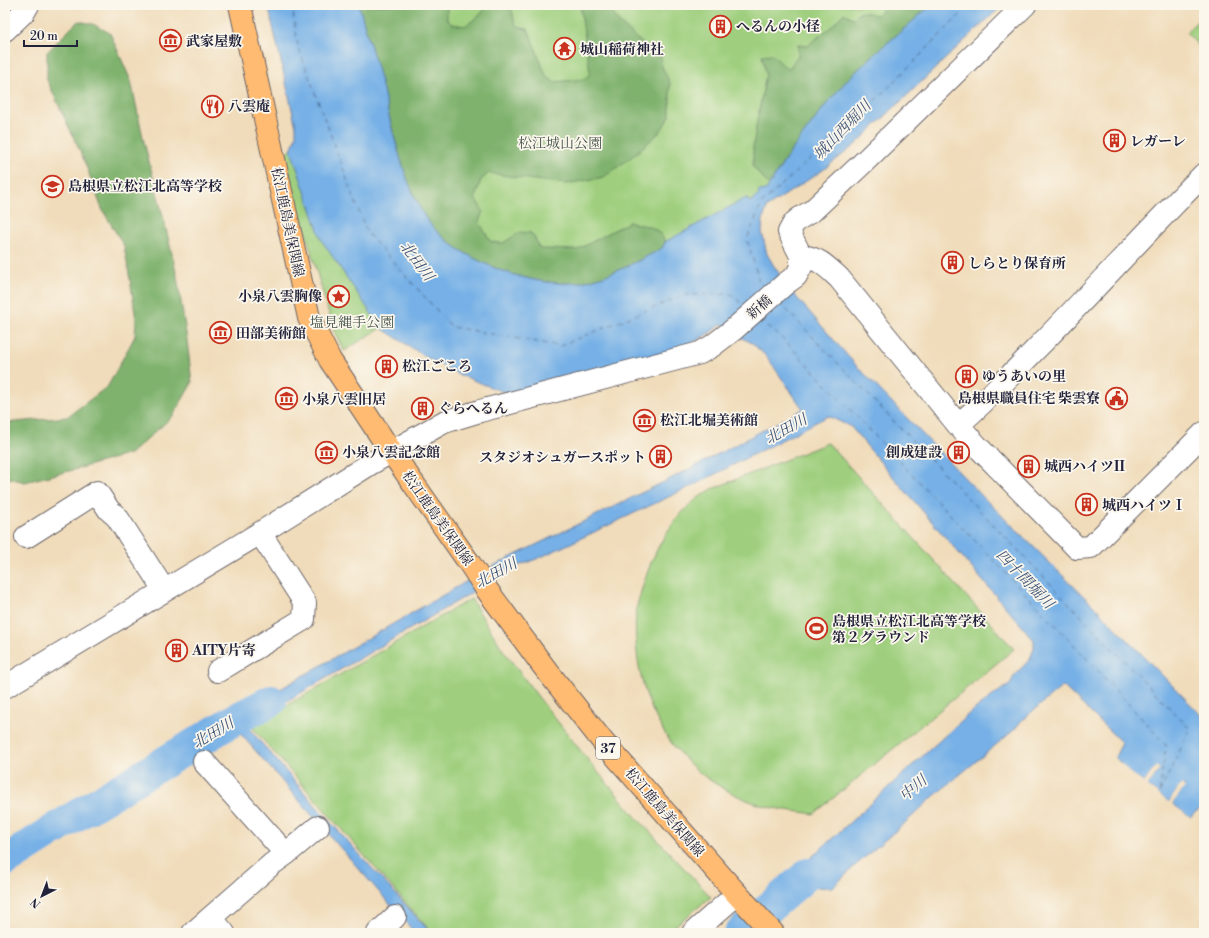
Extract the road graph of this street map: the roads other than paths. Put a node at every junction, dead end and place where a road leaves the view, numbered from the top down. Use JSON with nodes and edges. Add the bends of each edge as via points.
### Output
{"nodes":[{"id":1,"x":28,"y":5,"type":"edge"},
{"id":2,"x":240,"y":5,"type":"edge"},
{"id":3,"x":1025,"y":5,"type":"edge"},
{"id":4,"x":6,"y":28,"type":"edge"},
{"id":5,"x":1204,"y":174,"type":"edge"},
{"id":6,"x":801,"y":256,"type":"junction"},
{"id":7,"x":958,"y":425,"type":"junction"},
{"id":8,"x":1204,"y":433,"type":"edge"},
{"id":9,"x":392,"y":453,"type":"junction"},
{"id":10,"x":260,"y":533,"type":"junction"},
{"id":11,"x":26,"y":537,"type":"dead end"},
{"id":12,"x":164,"y":590,"type":"junction"},
{"id":13,"x":218,"y":671,"type":"dead end"},
{"id":14,"x":5,"y":687,"type":"edge"},
{"id":15,"x":204,"y":762,"type":"dead end"},
{"id":16,"x":318,"y":826,"type":"dead end"},
{"id":17,"x":286,"y":854,"type":"junction"},
{"id":18,"x":739,"y":896,"type":"junction"},
{"id":19,"x":395,"y":917,"type":"dead end"},
{"id":20,"x":218,"y":925,"type":"edge"},
{"id":21,"x":193,"y":933,"type":"edge"},
{"id":22,"x":378,"y":933,"type":"edge"},
{"id":23,"x":693,"y":933,"type":"edge"},
{"id":24,"x":773,"y":933,"type":"edge"}],
"edges":[{"from":1,"to":4,"type":"street"},
{"from":2,"to":9,"type":"main road","name":"松江鹿島美保関線","number":"37","via":[[309,318],[330,360]]},
{"from":3,"to":6,"type":"street","via":[[812,211],[794,223],[789,232]]},
{"from":5,"to":7,"type":"street","via":[[1070,315]]},
{"from":6,"to":7,"type":"street","via":[[812,257],[824,263],[839,278]]},
{"from":6,"to":9,"type":"street","name":"新橋","via":[[801,267],[796,276],[733,330],[700,353],[444,422]]},
{"from":7,"to":8,"type":"street","via":[[1077,548],[1091,547]]},
{"from":9,"to":10,"type":"street","name":"新橋"},
{"from":9,"to":18,"type":"main road","name":"松江鹿島美保関線","number":"37","via":[[544,667],[604,743]]},
{"from":10,"to":12,"type":"street","name":"新橋"},
{"from":10,"to":13,"type":"street","via":[[305,603],[304,619]]},
{"from":11,"to":12,"type":"street","via":[[97,492]]},
{"from":12,"to":14,"type":"street","name":"新橋"},
{"from":15,"to":17,"type":"street"},
{"from":16,"to":17,"type":"street"},
{"from":17,"to":20,"type":"street","via":[[272,864]]},
{"from":18,"to":23,"type":"street"},
{"from":18,"to":24,"type":"main road","name":"松江鹿島美保関線","number":"37"},
{"from":19,"to":22,"type":"street"},
{"from":20,"to":21,"type":"street"}]}
